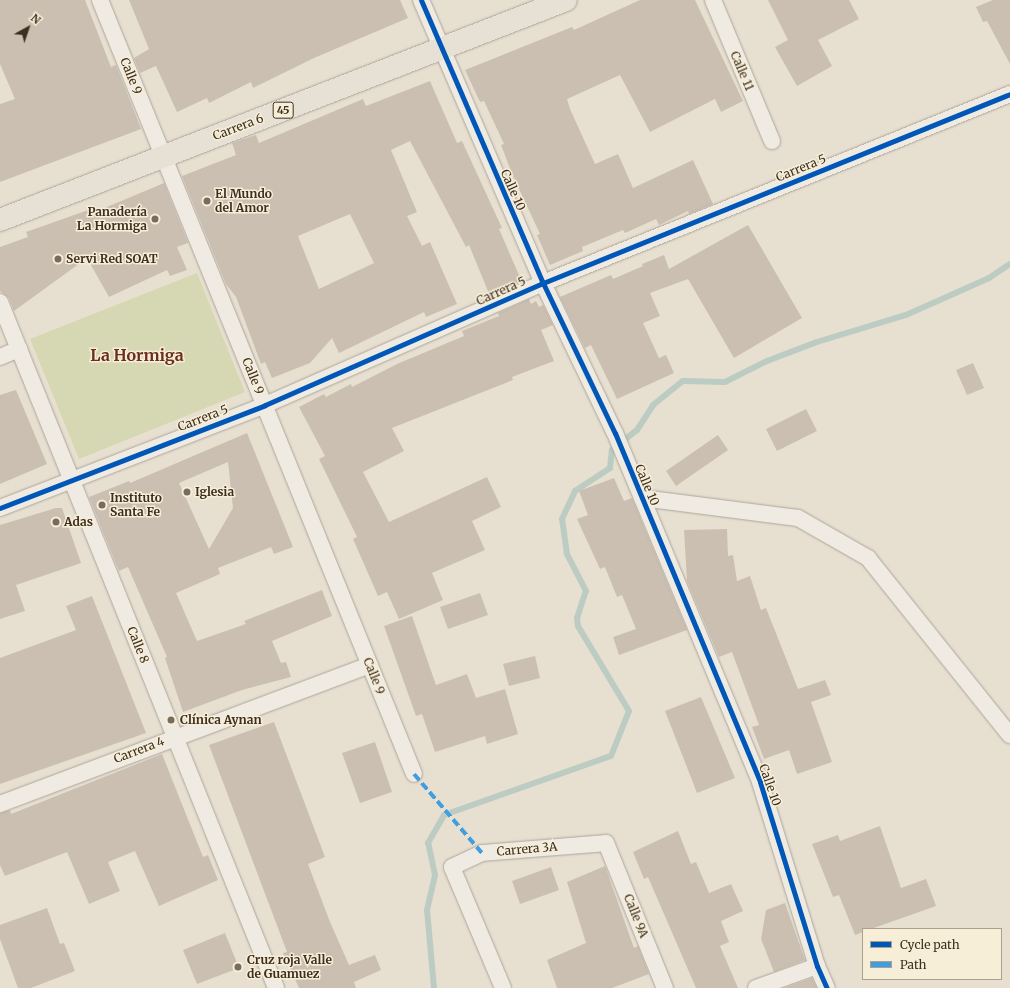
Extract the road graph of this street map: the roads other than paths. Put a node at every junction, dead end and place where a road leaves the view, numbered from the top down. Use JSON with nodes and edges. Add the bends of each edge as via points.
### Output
{"nodes":[{"id":1,"x":100,"y":0,"type":"edge"},
{"id":2,"x":421,"y":0,"type":"edge"},
{"id":3,"x":566,"y":0,"type":"edge"},
{"id":4,"x":713,"y":0,"type":"edge"},
{"id":5,"x":440,"y":49,"type":"junction"},
{"id":6,"x":1010,"y":94,"type":"edge"},
{"id":7,"x":772,"y":141,"type":"dead end"},
{"id":8,"x":164,"y":156,"type":"junction"},
{"id":9,"x":0,"y":220,"type":"edge"},
{"id":10,"x":544,"y":283,"type":"junction"},
{"id":11,"x":0,"y":302,"type":"edge"},
{"id":12,"x":19,"y":349,"type":"junction"},
{"id":13,"x":0,"y":357,"type":"edge"},
{"id":14,"x":265,"y":405,"type":"junction"},
{"id":15,"x":72,"y":480,"type":"junction"},
{"id":16,"x":642,"y":498,"type":"junction"},
{"id":17,"x":0,"y":508,"type":"edge"},
{"id":18,"x":370,"y":665,"type":"junction"},
{"id":19,"x":1010,"y":735,"type":"edge"},
{"id":20,"x":175,"y":736,"type":"junction"},
{"id":21,"x":414,"y":774,"type":"dead end"},
{"id":22,"x":0,"y":804,"type":"edge"},
{"id":23,"x":606,"y":843,"type":"joint"},
{"id":24,"x":817,"y":966,"type":"junction"},
{"id":25,"x":276,"y":988,"type":"edge"},
{"id":26,"x":503,"y":988,"type":"edge"},
{"id":27,"x":665,"y":988,"type":"edge"},
{"id":28,"x":756,"y":988,"type":"edge"},
{"id":29,"x":827,"y":988,"type":"edge"}],
"edges":[{"from":1,"to":8,"type":"street","name":"Calle 9"},
{"from":2,"to":5,"type":"street","name":"Calle 10"},
{"from":3,"to":5,"type":"main road","name":"Carrera 6","number":"45"},
{"from":4,"to":7,"type":"street","name":"Calle 11"},
{"from":5,"to":8,"type":"main road","name":"Carrera 6","number":"45"},
{"from":5,"to":10,"type":"street","name":"Calle 10"},
{"from":6,"to":10,"type":"street","name":"Carrera 5"},
{"from":8,"to":9,"type":"main road","name":"Carrera 6","number":"45"},
{"from":8,"to":14,"type":"street","name":"Calle 9"},
{"from":10,"to":14,"type":"street","name":"Carrera 5"},
{"from":10,"to":16,"type":"street","name":"Calle 10","via":[[615,432]]},
{"from":11,"to":12,"type":"street","name":"Calle 8"},
{"from":12,"to":13,"type":"street"},
{"from":12,"to":15,"type":"street","name":"Calle 8"},
{"from":14,"to":15,"type":"street","name":"Carrera 5"},
{"from":14,"to":18,"type":"street","name":"Calle 9"},
{"from":15,"to":17,"type":"street","name":"Carrera 5"},
{"from":15,"to":20,"type":"street","name":"Calle 8"},
{"from":16,"to":19,"type":"street","via":[[798,518],[868,558]]},
{"from":16,"to":24,"type":"street","name":"Calle 10","via":[[760,782]]},
{"from":18,"to":20,"type":"street","name":"Carrera 4"},
{"from":18,"to":21,"type":"street","name":"Calle 9"},
{"from":20,"to":22,"type":"street","name":"Carrera 4"},
{"from":20,"to":25,"type":"street","name":"Calle 8"},
{"from":23,"to":26,"type":"street","name":"Carrera 3A","via":[[482,853],[452,867]]},
{"from":23,"to":27,"type":"street","name":"Calle 9A"},
{"from":24,"to":28,"type":"street"},
{"from":24,"to":29,"type":"street","name":"Calle 10"}]}
